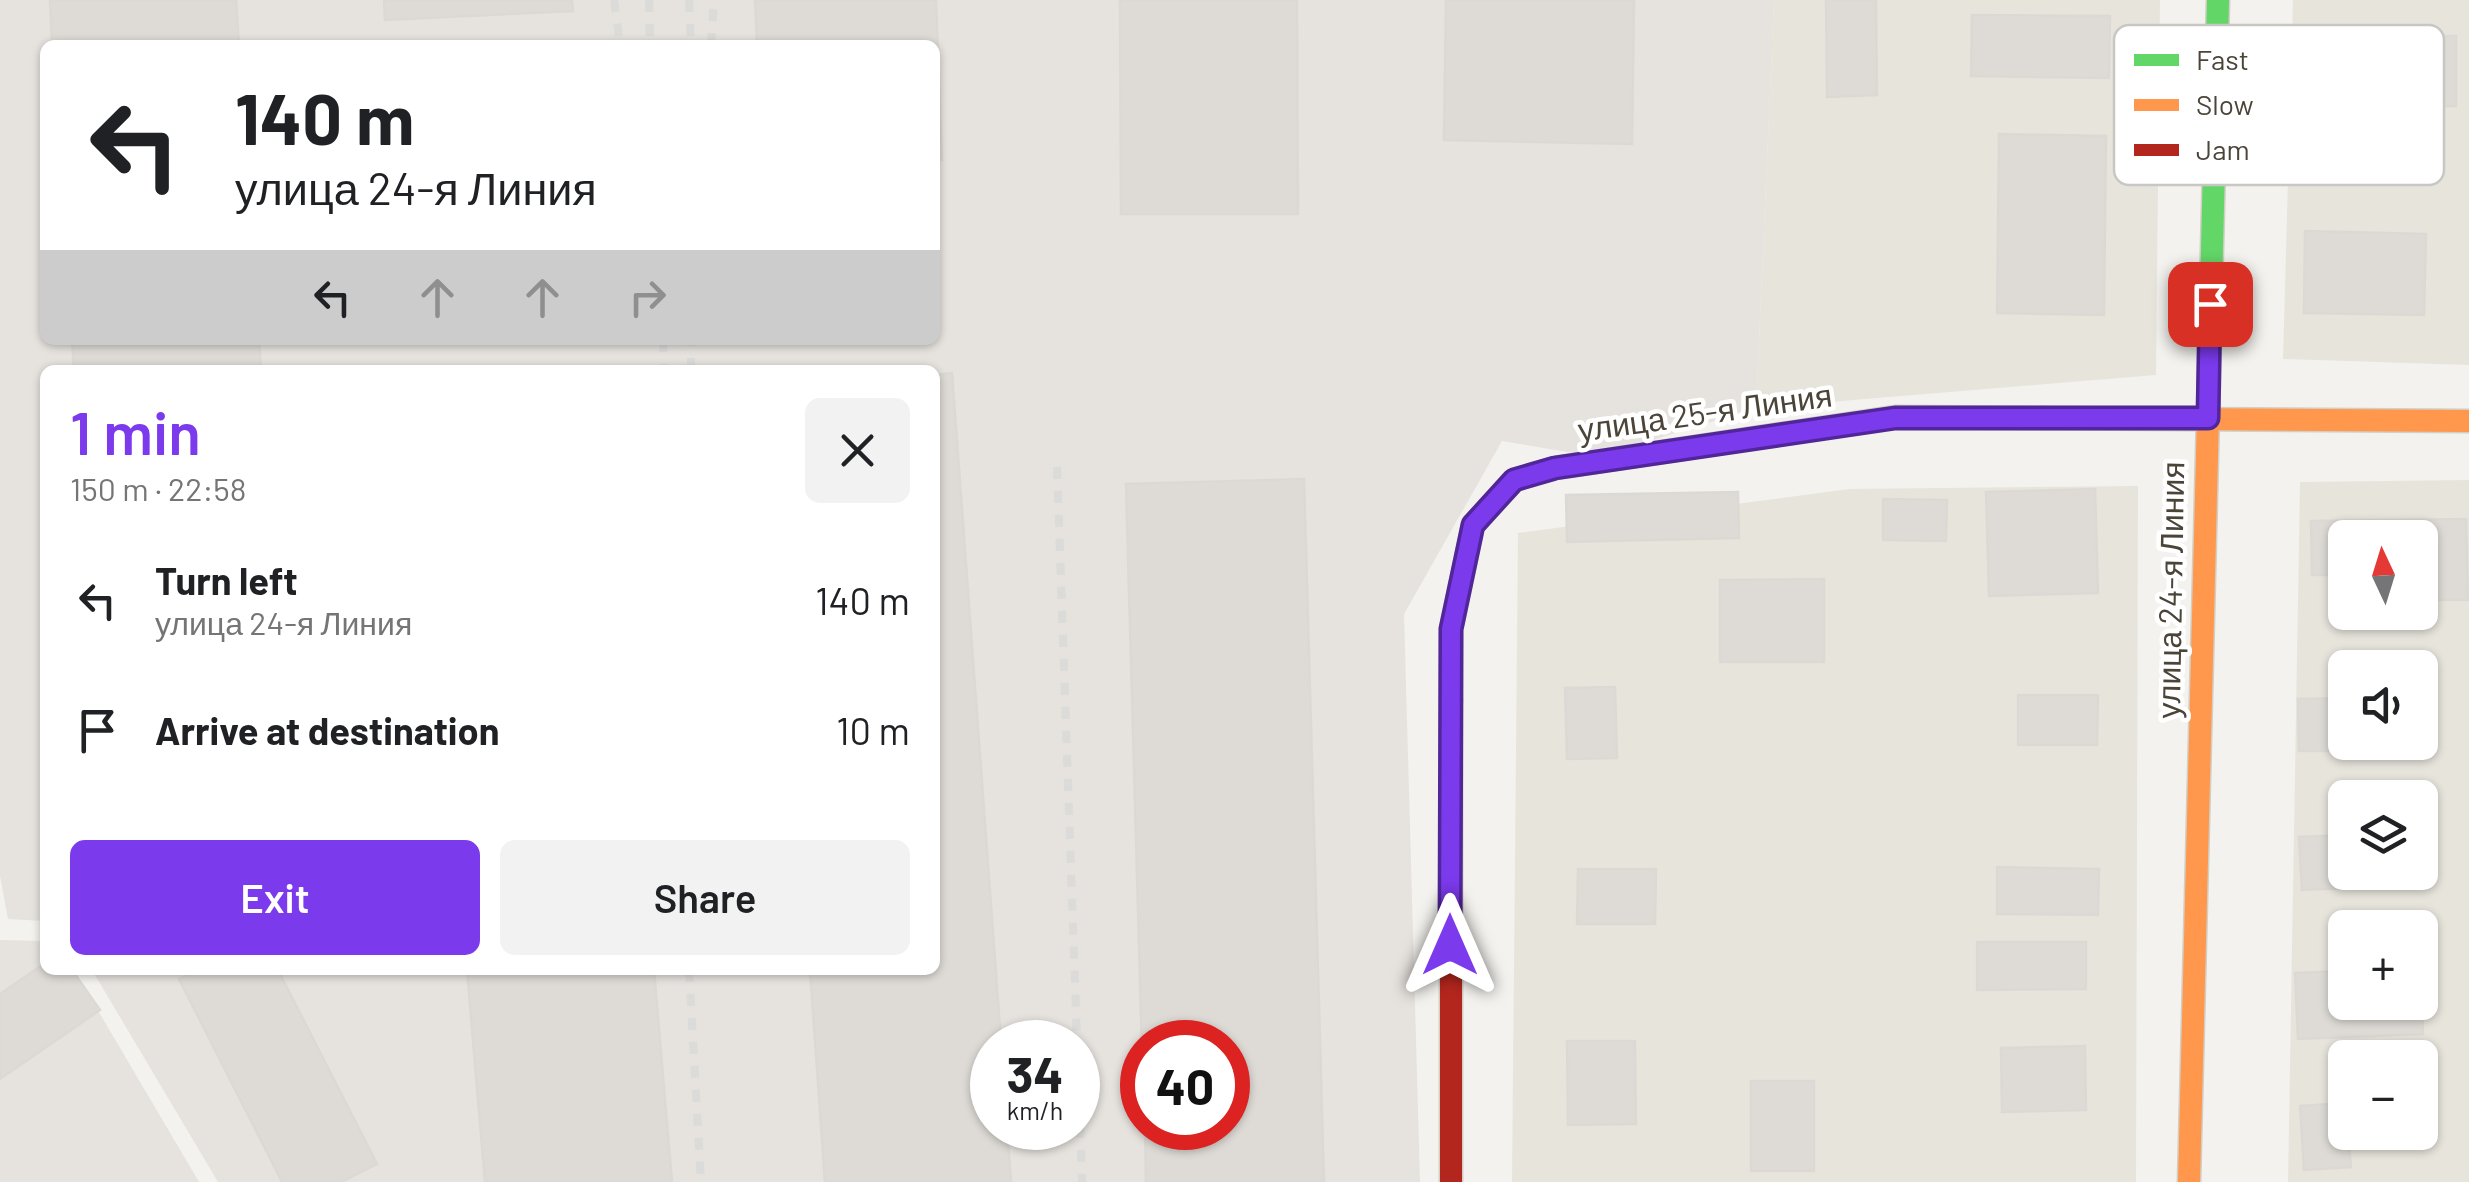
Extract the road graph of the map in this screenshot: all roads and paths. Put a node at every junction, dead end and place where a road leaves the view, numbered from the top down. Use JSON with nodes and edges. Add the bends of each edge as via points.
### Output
{"nodes":[{"id":1,"x":2218,"y":0,"type":"edge"},
{"id":2,"x":2217,"y":25,"type":"edge"},
{"id":3,"x":2214,"y":185,"type":"edge"},
{"id":4,"x":2208,"y":418,"type":"junction"},
{"id":5,"x":2469,"y":421,"type":"edge"},
{"id":6,"x":1451,"y":1182,"type":"edge"},
{"id":7,"x":2189,"y":1182,"type":"edge"}],
"edges":[{"from":1,"to":2,"type":"street","name":"улица 24-я Линия"},
{"from":3,"to":4,"type":"street","name":"улица 24-я Линия"},
{"from":4,"to":5,"type":"street","name":"улица 25-я Линия"},
{"from":4,"to":6,"type":"street","name":"улица 25-я Линия","via":[[1895,418],[1555,468],[1514,480],[1473,525],[1451,629]]},
{"from":4,"to":7,"type":"street","name":"улица 24-я Линия"}]}
